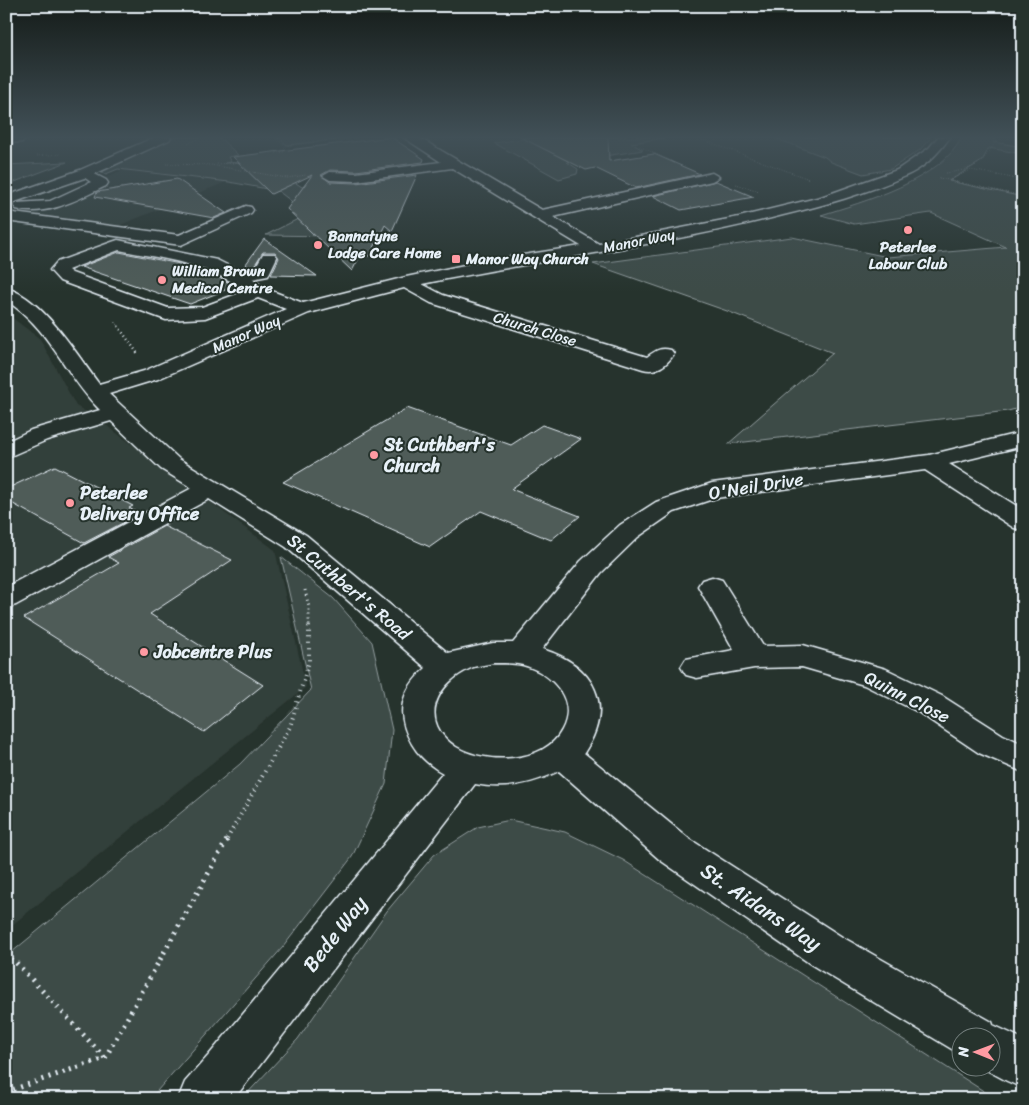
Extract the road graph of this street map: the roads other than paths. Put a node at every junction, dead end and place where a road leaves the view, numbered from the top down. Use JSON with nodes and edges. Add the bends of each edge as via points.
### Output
{"nodes":[{"id":1,"x":40,"y":189,"type":"joint"},
{"id":2,"x":87,"y":189,"type":"edge"},
{"id":3,"x":496,"y":189,"type":"edge"},
{"id":4,"x":660,"y":189,"type":"edge"},
{"id":5,"x":858,"y":189,"type":"edge"},
{"id":6,"x":6,"y":190,"type":"edge"},
{"id":7,"x":6,"y":201,"type":"edge"},
{"id":8,"x":6,"y":207,"type":"edge"},
{"id":9,"x":246,"y":210,"type":"dead end"},
{"id":10,"x":541,"y":215,"type":"junction"},
{"id":11,"x":6,"y":216,"type":"edge"},
{"id":12,"x":597,"y":249,"type":"junction"},
{"id":13,"x":269,"y":257,"type":"dead end"},
{"id":14,"x":237,"y":276,"type":"junction"},
{"id":15,"x":406,"y":282,"type":"junction"},
{"id":16,"x":258,"y":292,"type":"junction"},
{"id":17,"x":6,"y":293,"type":"edge"},
{"id":18,"x":302,"y":309,"type":"junction"},
{"id":19,"x":664,"y":354,"type":"dead end"},
{"id":20,"x":94,"y":392,"type":"junction"},
{"id":21,"x":116,"y":412,"type":"junction"},
{"id":22,"x":1023,"y":439,"type":"edge"},
{"id":23,"x":6,"y":451,"type":"edge"},
{"id":24,"x":929,"y":462,"type":"junction"},
{"id":25,"x":210,"y":488,"type":"junction"},
{"id":26,"x":1023,"y":522,"type":"edge"},
{"id":27,"x":712,"y":586,"type":"dead end"},
{"id":28,"x":6,"y":599,"type":"edge"},
{"id":29,"x":521,"y":654,"type":"junction"},
{"id":30,"x":754,"y":657,"type":"junction"},
{"id":31,"x":697,"y":667,"type":"dead end"},
{"id":32,"x":446,"y":668,"type":"junction"},
{"id":33,"x":562,"y":754,"type":"junction"},
{"id":34,"x":1023,"y":759,"type":"edge"},
{"id":35,"x":467,"y":768,"type":"junction"},
{"id":36,"x":959,"y":1028,"type":"edge"},
{"id":37,"x":1002,"y":1053,"type":"edge"},
{"id":38,"x":1023,"y":1065,"type":"edge"},
{"id":39,"x":202,"y":1099,"type":"edge"}],
"edges":[{"from":1,"to":6,"type":"street"},
{"from":1,"to":7,"type":"street"},
{"from":2,"to":8,"type":"street","via":[[52,205]]},
{"from":3,"to":10,"type":"street"},
{"from":4,"to":10,"type":"street"},
{"from":5,"to":12,"type":"street","name":"Manor Way","via":[[739,222]]},
{"from":9,"to":11,"type":"street","via":[[181,240]]},
{"from":10,"to":12,"type":"street"},
{"from":12,"to":15,"type":"street","name":"Manor Way"},
{"from":13,"to":14,"type":"street","via":[[262,272]]},
{"from":14,"to":16,"type":"street"},
{"from":14,"to":16,"type":"street","via":[[211,264],[118,245],[58,270],[66,277],[166,314],[205,312]]},
{"from":15,"to":18,"type":"street","name":"Manor Way"},
{"from":15,"to":19,"type":"street","name":"Church Close","via":[[437,299],[650,364]]},
{"from":16,"to":18,"type":"street"},
{"from":17,"to":20,"type":"street","name":"St Cuthbert's Road","via":[[43,322]]},
{"from":18,"to":20,"type":"street","name":"Manor Way","via":[[151,375]]},
{"from":20,"to":21,"type":"street","name":"St Cuthbert's Road"},
{"from":21,"to":23,"type":"street","via":[[39,435]]},
{"from":21,"to":25,"type":"street","name":"St Cuthbert's Road","via":[[170,464]]},
{"from":22,"to":24,"type":"street","name":"O'Neil Drive"},
{"from":24,"to":26,"type":"street"},
{"from":24,"to":29,"type":"street","name":"O'Neil Drive","via":[[712,491],[665,507],[629,532],[591,567]]},
{"from":25,"to":28,"type":"street"},
{"from":25,"to":32,"type":"street","name":"St Cuthbert's Road","via":[[296,540]]},
{"from":27,"to":30,"type":"street"},
{"from":29,"to":32,"type":"street","via":[[494,653],[466,658]]},
{"from":29,"to":33,"type":"street","via":[[552,665],[566,674],[580,692],[585,712],[578,735]]},
{"from":30,"to":31,"type":"street","name":"Quinn Close"},
{"from":30,"to":34,"type":"street","name":"Quinn Close","via":[[803,656],[875,677],[930,704],[991,744]]},
{"from":32,"to":35,"type":"street","via":[[428,683],[418,702],[417,717],[424,738],[442,756]]},
{"from":33,"to":35,"type":"street","via":[[536,768],[506,773]]},
{"from":33,"to":36,"type":"street","name":"St. Aidans Way","via":[[674,849],[827,951]]},
{"from":35,"to":39,"type":"street","name":"Bede Way"},
{"from":37,"to":38,"type":"street"}]}
